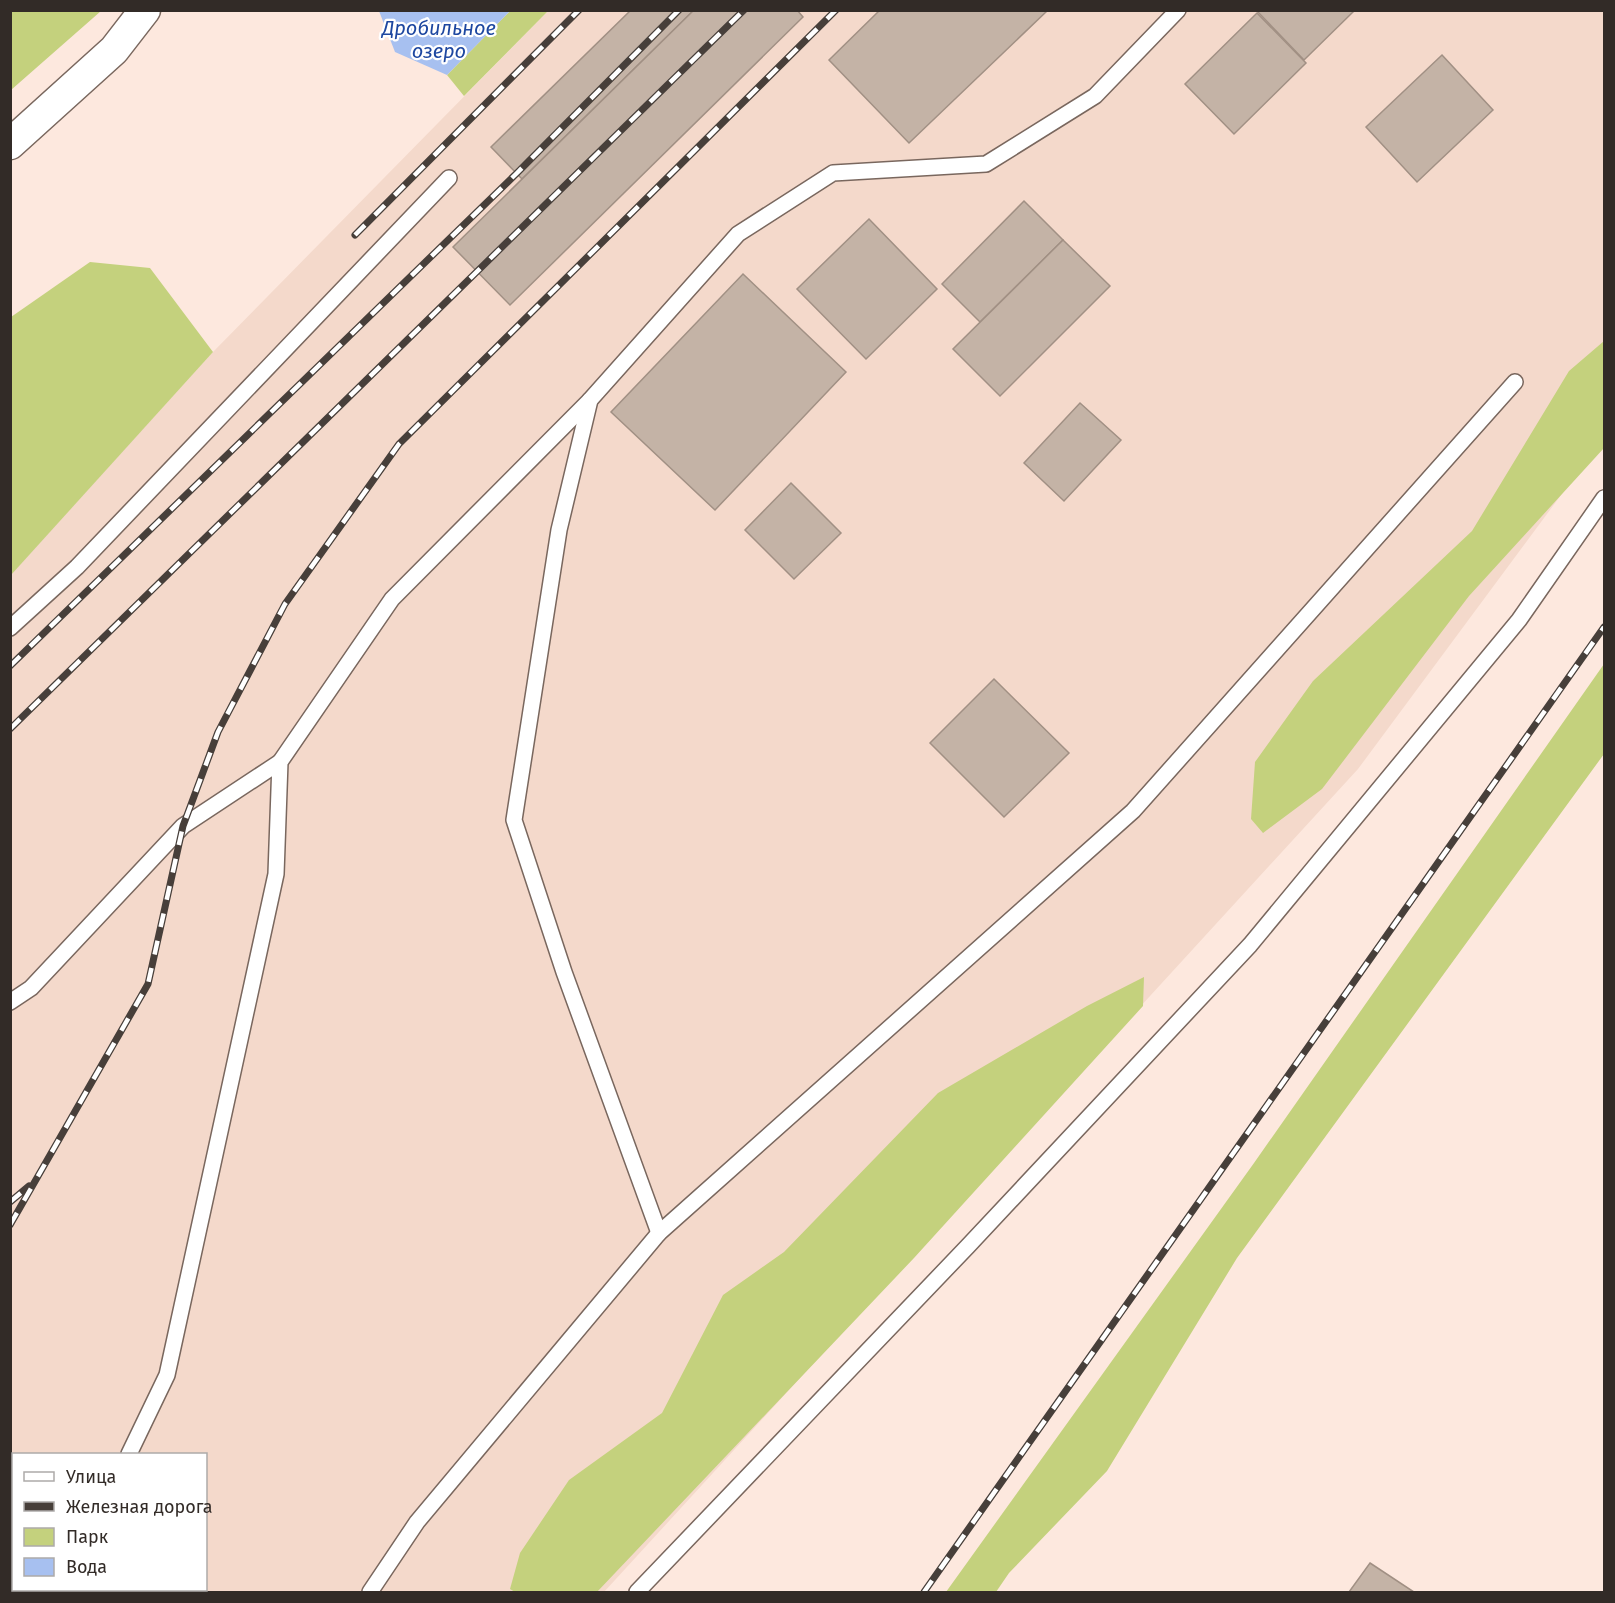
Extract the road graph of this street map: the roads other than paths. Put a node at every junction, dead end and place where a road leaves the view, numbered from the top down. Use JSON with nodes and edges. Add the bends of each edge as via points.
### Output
{"nodes":[{"id":1,"x":145,"y":10,"type":"edge"},
{"id":2,"x":1178,"y":10,"type":"edge"},
{"id":3,"x":10,"y":144,"type":"edge"},
{"id":4,"x":449,"y":178,"type":"dead end"},
{"id":5,"x":1515,"y":382,"type":"dead end"},
{"id":6,"x":590,"y":400,"type":"junction"},
{"id":7,"x":1605,"y":498,"type":"edge"},
{"id":8,"x":10,"y":628,"type":"edge"},
{"id":9,"x":280,"y":762,"type":"junction"},
{"id":10,"x":10,"y":1002,"type":"edge"},
{"id":11,"x":658,"y":1233,"type":"junction"},
{"id":12,"x":130,"y":1453,"type":"edge"},
{"id":13,"x":370,"y":1593,"type":"edge"},
{"id":14,"x":636,"y":1593,"type":"edge"}],
"edges":[{"from":1,"to":3,"type":"street","via":[[114,50]]},
{"from":2,"to":6,"type":"lane","via":[[1095,96],[986,164],[833,173],[738,234]]},
{"from":4,"to":8,"type":"lane","via":[[77,567]]},
{"from":5,"to":11,"type":"lane","via":[[1132,811]]},
{"from":6,"to":9,"type":"lane","via":[[392,599]]},
{"from":6,"to":11,"type":"lane","via":[[559,530],[514,819],[564,972]]},
{"from":7,"to":14,"type":"lane","via":[[1519,620],[1250,945]]},
{"from":9,"to":10,"type":"lane","via":[[183,826],[31,988]]},
{"from":9,"to":12,"type":"lane","via":[[276,874],[167,1376]]},
{"from":11,"to":13,"type":"lane","via":[[417,1521]]}]}
